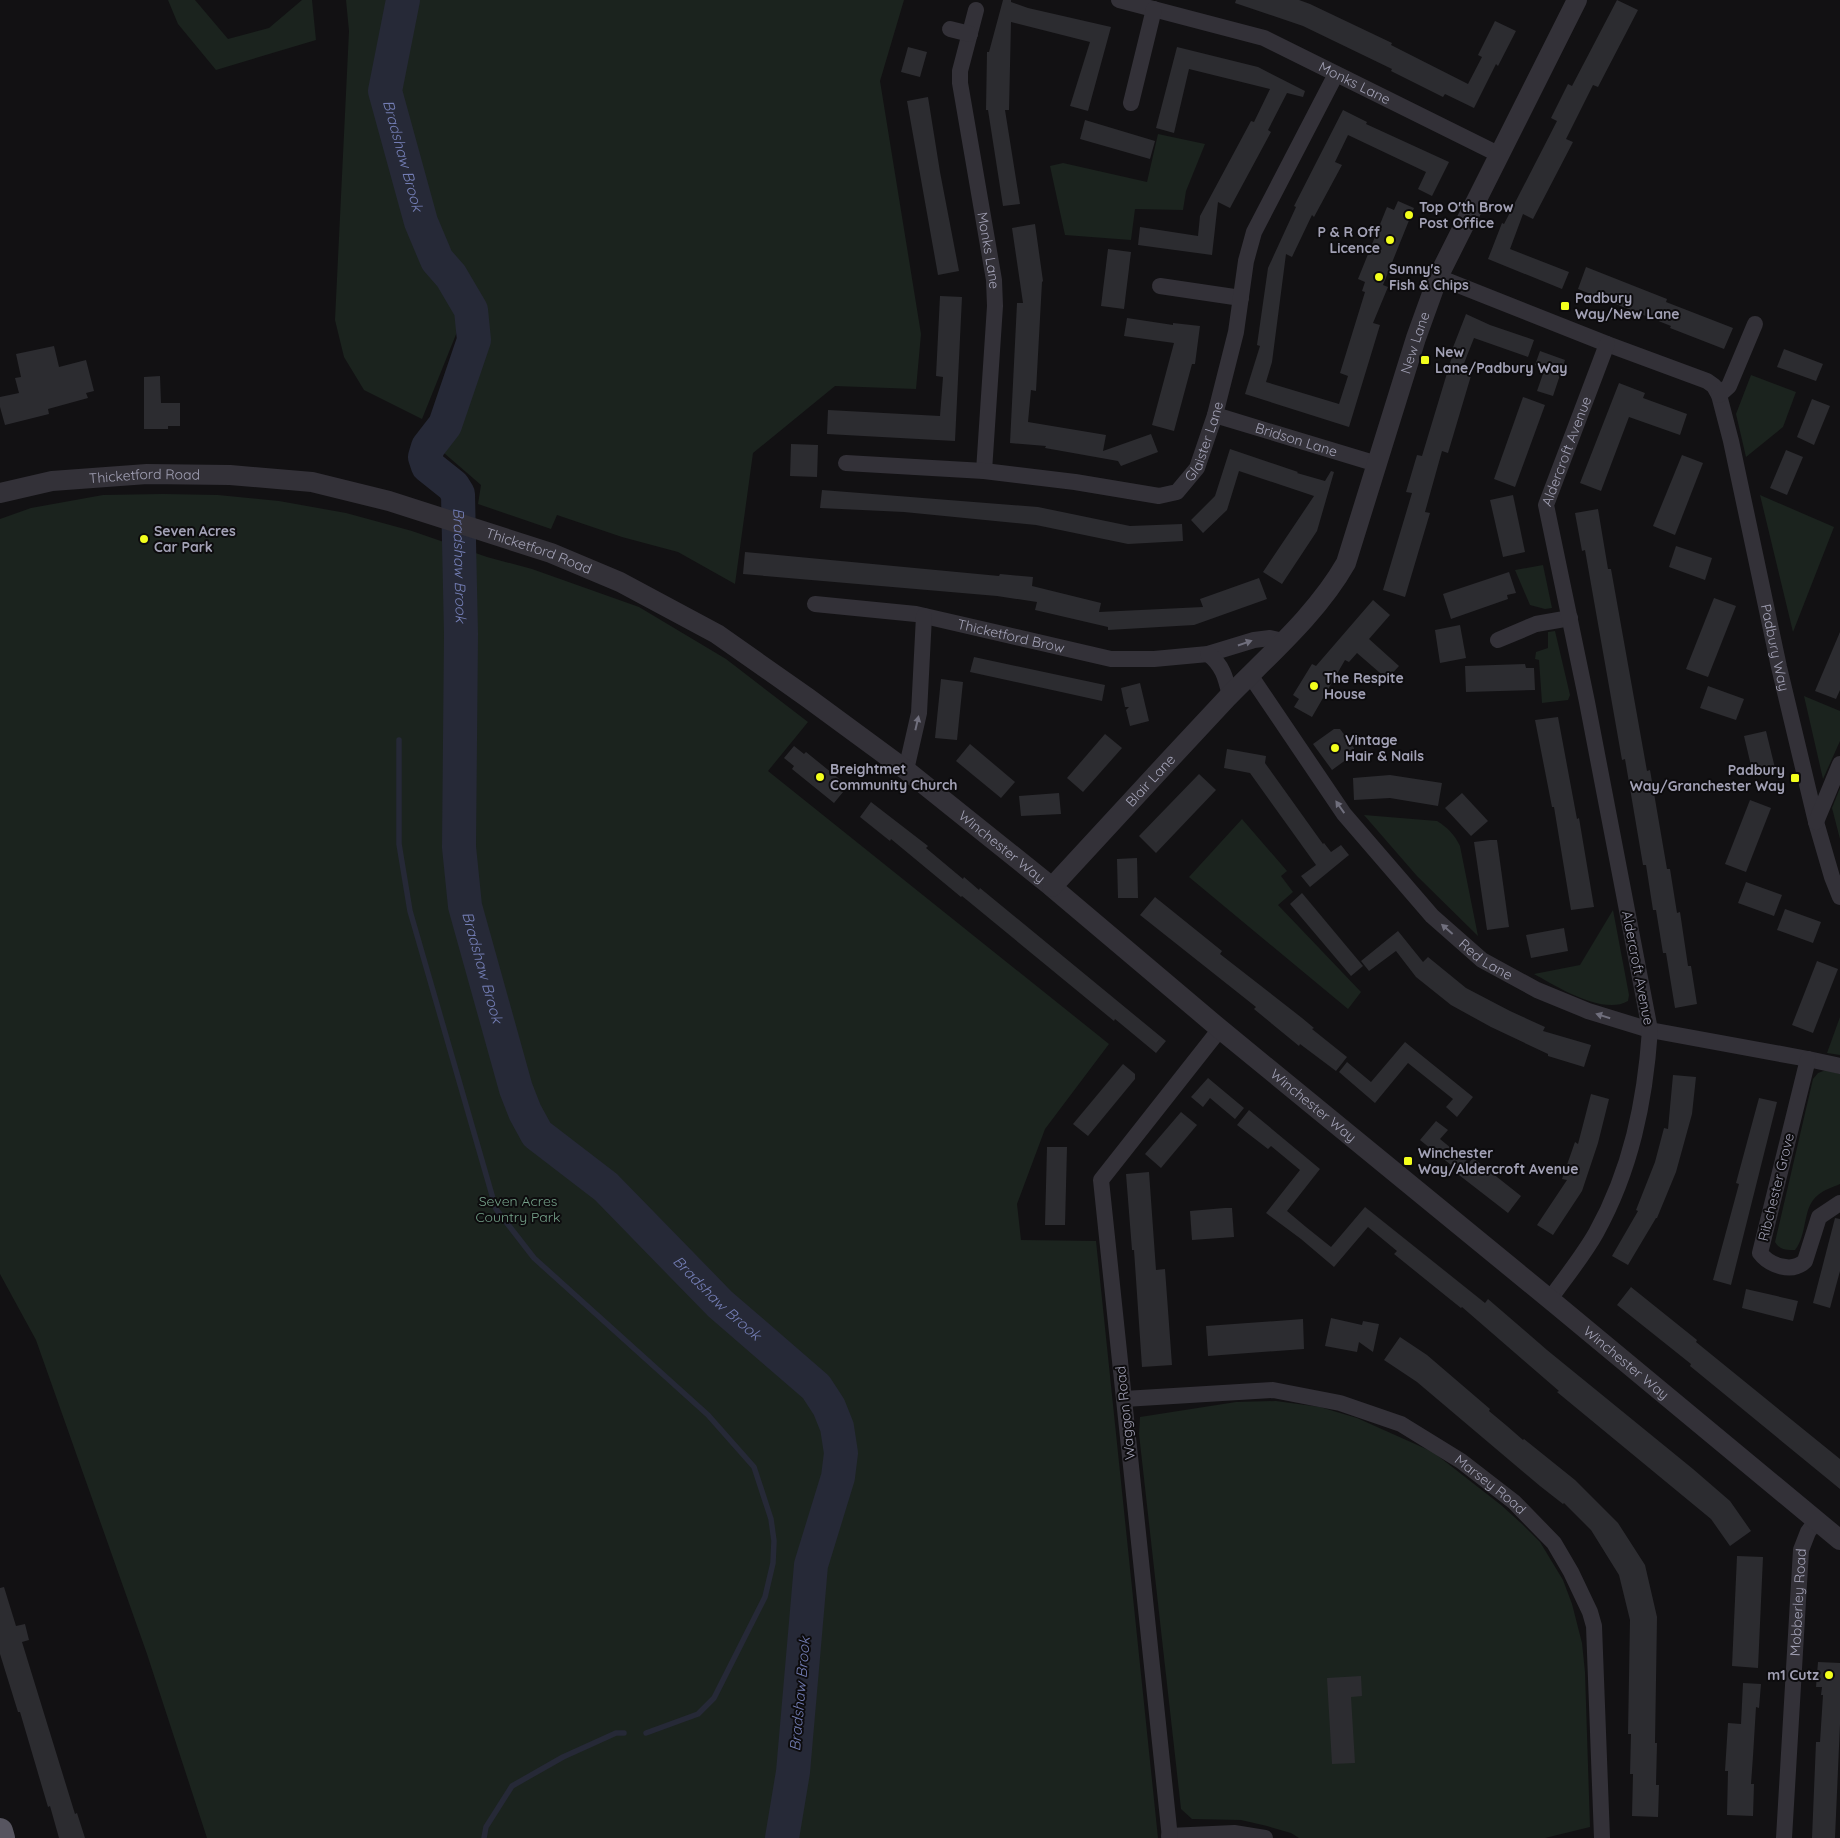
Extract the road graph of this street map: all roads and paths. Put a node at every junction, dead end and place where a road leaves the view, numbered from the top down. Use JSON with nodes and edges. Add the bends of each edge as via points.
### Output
{"nodes":[{"id":1,"x":1119,"y":0,"type":"edge"},
{"id":2,"x":1577,"y":0,"type":"edge"},
{"id":3,"x":1154,"y":9,"type":"junction"},
{"id":4,"x":976,"y":10,"type":"dead end"},
{"id":5,"x":950,"y":29,"type":"dead end"},
{"id":6,"x":970,"y":34,"type":"junction"},
{"id":7,"x":1336,"y":74,"type":"junction"},
{"id":8,"x":1131,"y":103,"type":"dead end"},
{"id":9,"x":1500,"y":155,"type":"junction"},
{"id":10,"x":1438,"y":277,"type":"junction"},
{"id":11,"x":1160,"y":286,"type":"dead end"},
{"id":12,"x":1241,"y":298,"type":"junction"},
{"id":13,"x":1755,"y":324,"type":"dead end"},
{"id":14,"x":1607,"y":344,"type":"junction"},
{"id":15,"x":1719,"y":395,"type":"junction"},
{"id":16,"x":1214,"y":415,"type":"junction"},
{"id":17,"x":846,"y":462,"type":"dead end"},
{"id":18,"x":1378,"y":464,"type":"junction"},
{"id":19,"x":984,"y":471,"type":"junction"},
{"id":20,"x":0,"y":493,"type":"edge"},
{"id":21,"x":815,"y":604,"type":"dead end"},
{"id":22,"x":924,"y":616,"type":"junction"},
{"id":23,"x":1570,"y":618,"type":"junction"},
{"id":24,"x":1498,"y":640,"type":"dead end"},
{"id":25,"x":1283,"y":641,"type":"junction"},
{"id":26,"x":1208,"y":654,"type":"junction"},
{"id":27,"x":1250,"y":675,"type":"junction"},
{"id":28,"x":1230,"y":696,"type":"junction"},
{"id":29,"x":1840,"y":764,"type":"edge"},
{"id":30,"x":906,"y":770,"type":"junction"},
{"id":31,"x":1816,"y":822,"type":"junction"},
{"id":32,"x":1052,"y":887,"type":"junction"},
{"id":33,"x":1840,"y":897,"type":"edge"},
{"id":34,"x":1220,"y":1029,"type":"junction"},
{"id":35,"x":1650,"y":1030,"type":"junction"},
{"id":36,"x":1808,"y":1059,"type":"junction"},
{"id":37,"x":1840,"y":1066,"type":"edge"},
{"id":38,"x":1840,"y":1203,"type":"edge"},
{"id":39,"x":1550,"y":1300,"type":"junction"},
{"id":40,"x":1124,"y":1399,"type":"junction"},
{"id":41,"x":1816,"y":1521,"type":"junction"},
{"id":42,"x":1840,"y":1540,"type":"edge"},
{"id":43,"x":0,"y":1831,"type":"edge"},
{"id":44,"x":1170,"y":1837,"type":"edge"},
{"id":45,"x":2,"y":1838,"type":"edge"},
{"id":46,"x":1265,"y":1838,"type":"edge"},
{"id":47,"x":1602,"y":1838,"type":"edge"},
{"id":48,"x":1784,"y":1838,"type":"edge"}],
"edges":[{"from":1,"to":3,"type":"street","name":"Monks Lane"},
{"from":2,"to":9,"type":"street","name":"New Lane"},
{"from":3,"to":7,"type":"street","name":"Monks Lane","via":[[1264,38]]},
{"from":3,"to":8,"type":"street"},
{"from":4,"to":6,"type":"street","name":"Monks Lane"},
{"from":5,"to":6,"type":"street"},
{"from":6,"to":19,"type":"street","name":"Monks Lane","via":[[960,83],[994,280],[995,306]]},
{"from":7,"to":9,"type":"street","name":"Monks Lane"},
{"from":7,"to":12,"type":"street","name":"Glaister Lane","via":[[1254,232]]},
{"from":9,"to":10,"type":"street","name":"New Lane"},
{"from":10,"to":14,"type":"street"},
{"from":10,"to":18,"type":"street","name":"New Lane"},
{"from":11,"to":12,"type":"street"},
{"from":12,"to":16,"type":"street","name":"Glaister Lane","via":[[1236,332]]},
{"from":13,"to":15,"type":"street","via":[[1730,386]]},
{"from":14,"to":15,"type":"street","via":[[1707,381]]},
{"from":14,"to":23,"type":"street","name":"Aldercroft Avenue","via":[[1546,505]]},
{"from":15,"to":31,"type":"street","name":"Padbury Way"},
{"from":16,"to":18,"type":"street","name":"Bridson Lane"},
{"from":16,"to":19,"type":"street","name":"Glaister Lane","via":[[1197,468],[1176,492],[1159,496]]},
{"from":17,"to":19,"type":"street","name":"Glaister Lane"},
{"from":18,"to":25,"type":"street","name":"New Lane","via":[[1346,563],[1335,582]]},
{"from":20,"to":30,"type":"street","name":"Thicketford Road","via":[[52,482],[147,474],[211,475],[312,482],[389,501],[551,553],[620,582],[717,634]]},
{"from":21,"to":22,"type":"street","name":"Thicketford Brow"},
{"from":22,"to":26,"type":"street","name":"Thicketford Brow","via":[[1111,659]]},
{"from":30,"to":22,"type":"street","one_way":true,"via":[[919,713]]},
{"from":23,"to":24,"type":"street","via":[[1536,624]]},
{"from":23,"to":35,"type":"street","name":"Aldercroft Avenue"},
{"from":26,"to":25,"type":"street","name":"Thicketford Brow","one_way":true,"via":[[1254,640],[1270,638]]},
{"from":25,"to":27,"type":"street","name":"New Lane"},
{"from":26,"to":28,"type":"street","via":[[1224,674]]},
{"from":27,"to":28,"type":"street","name":"Blair Lane"},
{"from":35,"to":27,"type":"street","name":"Red Lane","one_way":true,"via":[[1588,1011],[1537,990],[1482,960],[1432,916],[1344,814]]},
{"from":28,"to":32,"type":"street","name":"Blair Lane"},
{"from":29,"to":31,"type":"street"},
{"from":30,"to":32,"type":"street","name":"Winchester Way"},
{"from":31,"to":33,"type":"street","name":"Padbury Way"},
{"from":32,"to":34,"type":"street","name":"Winchester Way"},
{"from":34,"to":39,"type":"street","name":"Winchester Way"},
{"from":34,"to":40,"type":"street","name":"Waggon Road","via":[[1101,1180]]},
{"from":35,"to":36,"type":"street","name":"Red Lane"},
{"from":35,"to":39,"type":"street","name":"Aldercroft Avenue","via":[[1641,1108],[1624,1172],[1595,1234]]},
{"from":36,"to":37,"type":"street","name":"Red Lane"},
{"from":36,"to":38,"type":"street","name":"Ribchester Grove","via":[[1760,1253],[1766,1261],[1792,1268],[1801,1266],[1819,1217]]},
{"from":39,"to":41,"type":"street","name":"Winchester Way"},
{"from":40,"to":44,"type":"street","name":"Waggon Road"},
{"from":40,"to":47,"type":"street","name":"Marsey Road","via":[[1273,1390],[1340,1403],[1401,1424],[1461,1460],[1514,1502],[1554,1543],[1571,1572],[1594,1626]]},
{"from":41,"to":42,"type":"street","name":"Winchester Way"},
{"from":41,"to":48,"type":"street","name":"Mobberley Road","via":[[1801,1550]]},
{"from":43,"to":45,"type":"highway"},
{"from":44,"to":46,"type":"street","via":[[1234,1833]]}]}
